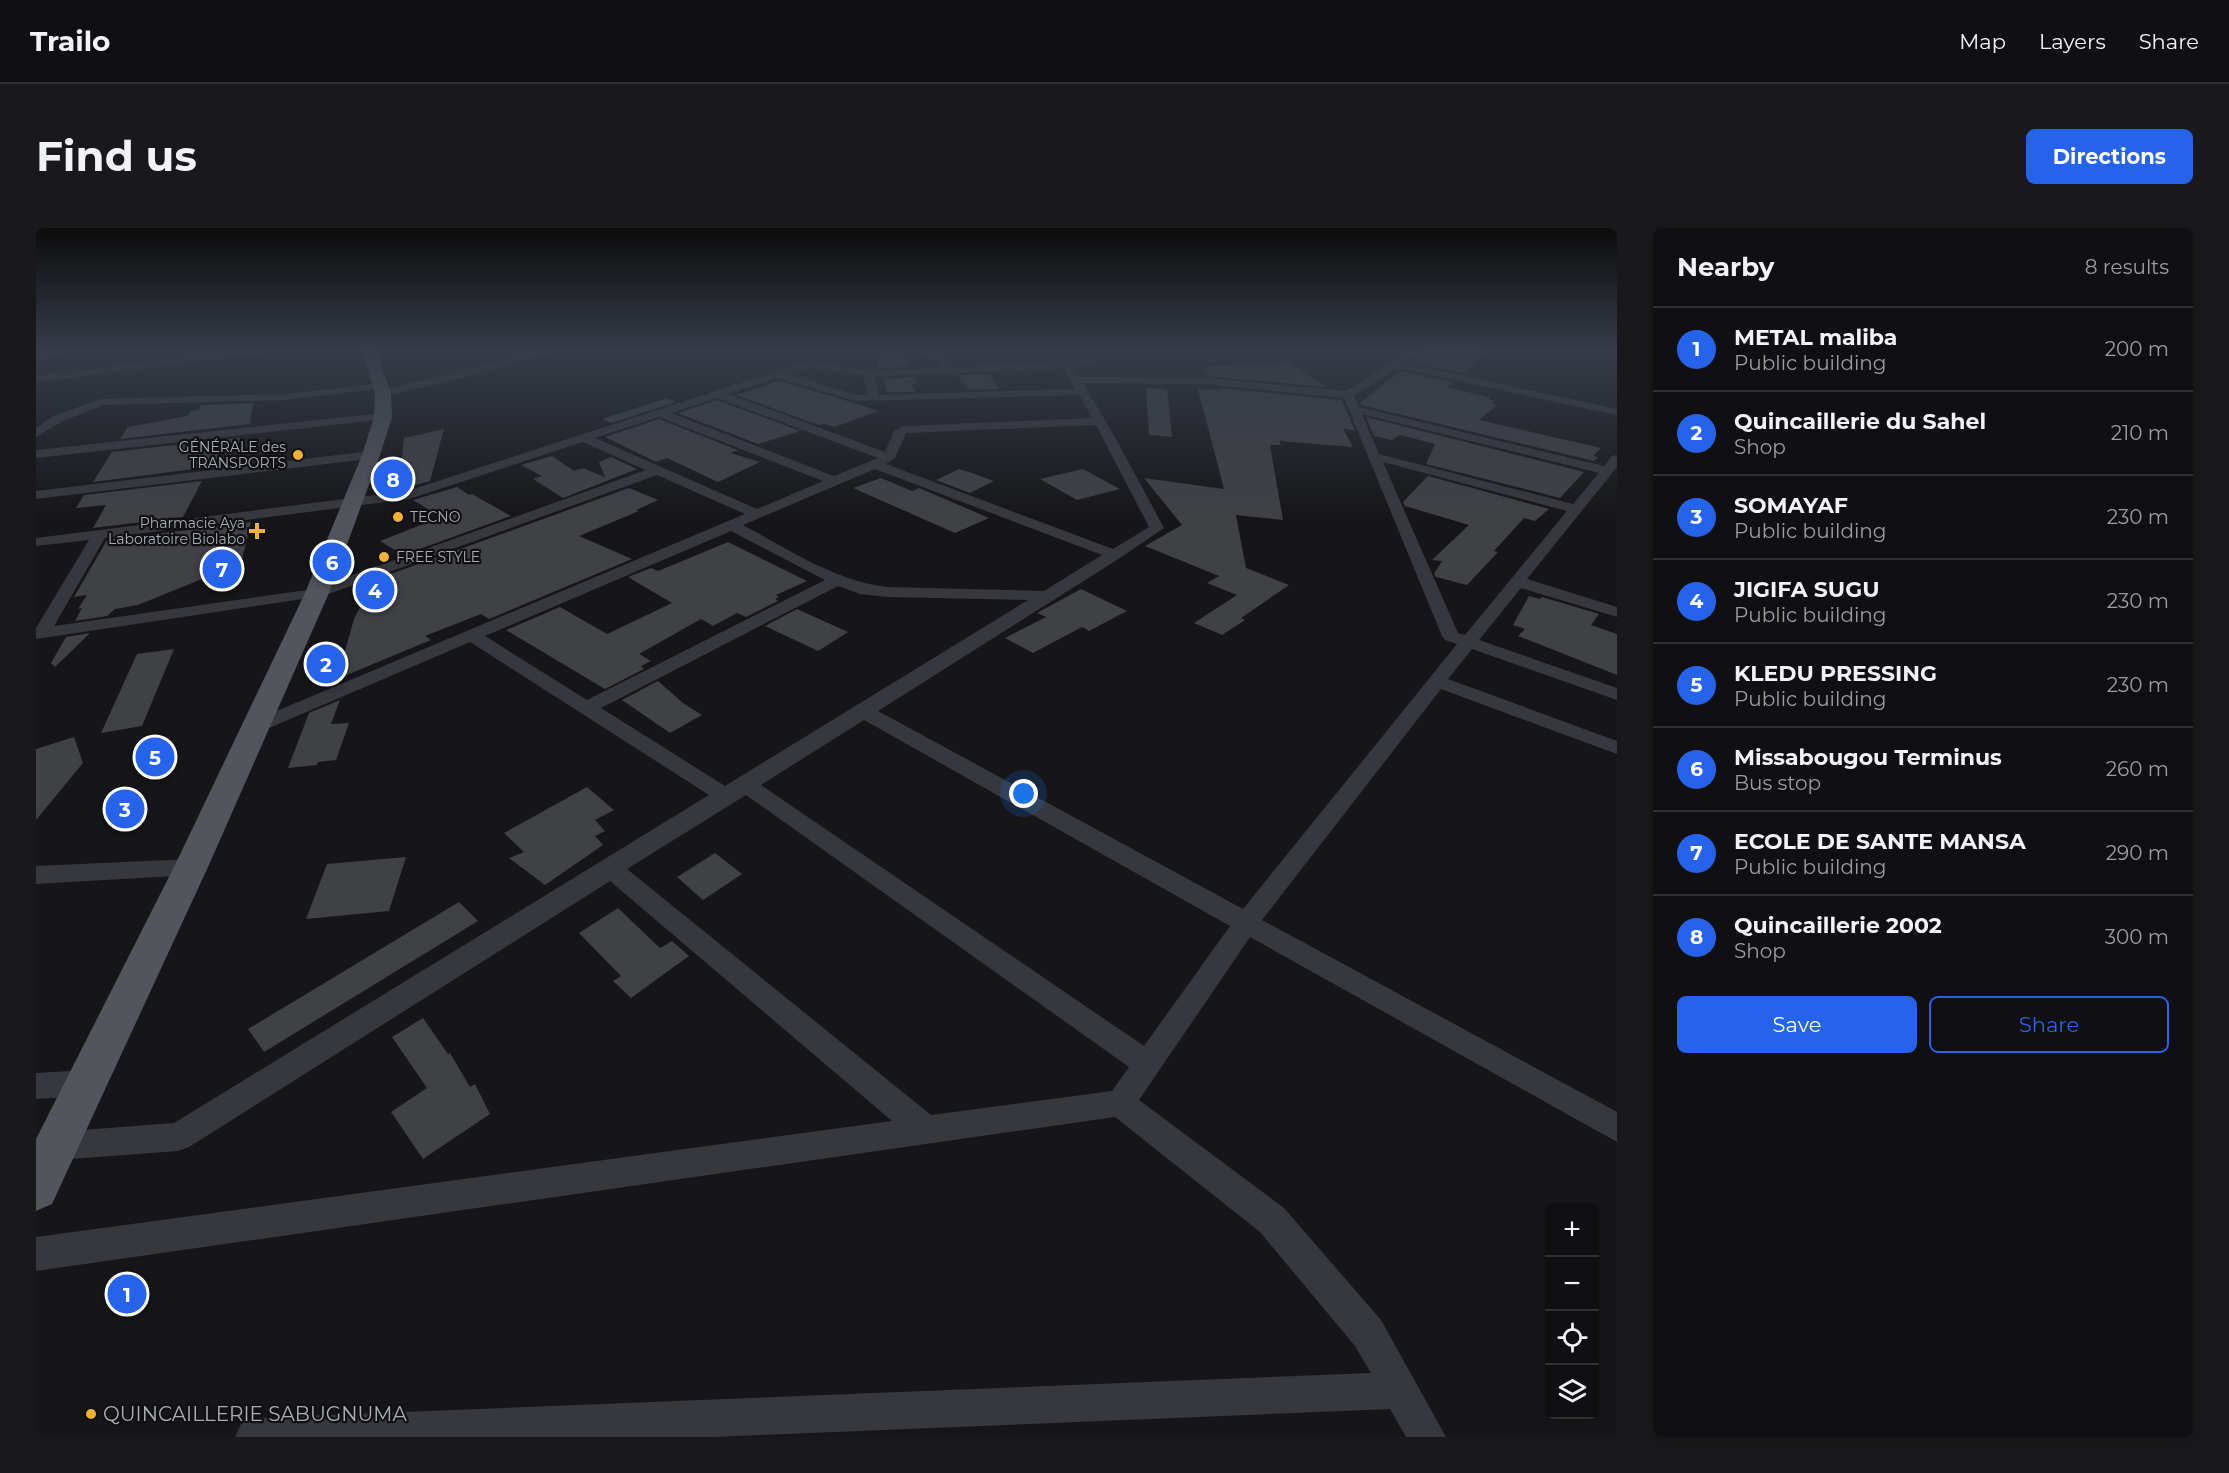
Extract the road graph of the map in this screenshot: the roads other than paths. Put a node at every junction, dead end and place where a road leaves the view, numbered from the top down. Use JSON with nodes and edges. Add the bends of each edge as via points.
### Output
{"nodes":[{"id":1,"x":90,"y":406,"type":"edge"},
{"id":2,"x":335,"y":406,"type":"edge"},
{"id":3,"x":381,"y":406,"type":"edge"},
{"id":4,"x":680,"y":406,"type":"edge"},
{"id":5,"x":748,"y":406,"type":"edge"},
{"id":6,"x":1091,"y":406,"type":"edge"},
{"id":7,"x":1353,"y":406,"type":"edge"},
{"id":8,"x":1369,"y":406,"type":"edge"},
{"id":9,"x":1591,"y":406,"type":"edge"},
{"id":10,"x":1617,"y":412,"type":"edge"},
{"id":11,"x":660,"y":413,"type":"junction"},
{"id":12,"x":36,"y":419,"type":"edge"},
{"id":13,"x":57,"y":419,"type":"junction"},
{"id":14,"x":1100,"y":421,"type":"junction"},
{"id":15,"x":36,"y":433,"type":"edge"},
{"id":16,"x":584,"y":438,"type":"junction"},
{"id":17,"x":36,"y":454,"type":"edge"},
{"id":18,"x":371,"y":455,"type":"junction"},
{"id":19,"x":1374,"y":456,"type":"junction"},
{"id":20,"x":882,"y":461,"type":"junction"},
{"id":21,"x":1612,"y":465,"type":"edge"},
{"id":22,"x":658,"y":470,"type":"junction"},
{"id":23,"x":834,"y":481,"type":"junction"},
{"id":24,"x":36,"y":495,"type":"edge"},
{"id":25,"x":352,"y":503,"type":"junction"},
{"id":26,"x":1576,"y":509,"type":"junction"},
{"id":27,"x":757,"y":514,"type":"junction"},
{"id":28,"x":731,"y":525,"type":"junction"},
{"id":29,"x":99,"y":535,"type":"junction"},
{"id":30,"x":36,"y":542,"type":"edge"},
{"id":31,"x":1115,"y":555,"type":"junction"},
{"id":32,"x":837,"y":580,"type":"junction"},
{"id":33,"x":1519,"y":582,"type":"junction"},
{"id":34,"x":317,"y":593,"type":"junction"},
{"id":35,"x":1048,"y":596,"type":"junction"},
{"id":36,"x":1617,"y":612,"type":"edge"},
{"id":37,"x":39,"y":633,"type":"edge"},
{"id":38,"x":471,"y":635,"type":"junction"},
{"id":39,"x":1468,"y":642,"type":"junction"},
{"id":40,"x":1437,"y":681,"type":"junction"},
{"id":41,"x":1617,"y":694,"type":"edge"},
{"id":42,"x":586,"y":708,"type":"junction"},
{"id":43,"x":863,"y":711,"type":"junction"},
{"id":44,"x":255,"y":727,"type":"junction"},
{"id":45,"x":1617,"y":748,"type":"edge"},
{"id":46,"x":736,"y":790,"type":"junction"},
{"id":47,"x":191,"y":867,"type":"junction"},
{"id":48,"x":610,"y":868,"type":"junction"},
{"id":49,"x":36,"y":875,"type":"edge"},
{"id":50,"x":1246,"y":923,"type":"junction"},
{"id":51,"x":1147,"y":1064,"type":"junction"},
{"id":52,"x":87,"y":1083,"type":"junction"},
{"id":53,"x":36,"y":1086,"type":"edge"},
{"id":54,"x":1120,"y":1103,"type":"junction"},
{"id":55,"x":1617,"y":1128,"type":"edge"},
{"id":56,"x":926,"y":1130,"type":"junction"},
{"id":57,"x":57,"y":1146,"type":"junction"},
{"id":58,"x":36,"y":1188,"type":"edge"},
{"id":59,"x":36,"y":1254,"type":"edge"},
{"id":60,"x":1400,"y":1390,"type":"junction"},
{"id":61,"x":254,"y":1437,"type":"edge"},
{"id":62,"x":1427,"y":1437,"type":"edge"}],
"edges":[{"from":1,"to":13,"type":"street"},
{"from":2,"to":17,"type":"street"},
{"from":3,"to":18,"type":"main road"},
{"from":4,"to":11,"type":"street"},
{"from":5,"to":20,"type":"street"},
{"from":6,"to":14,"type":"street"},
{"from":7,"to":19,"type":"street"},
{"from":8,"to":21,"type":"street"},
{"from":9,"to":10,"type":"street"},
{"from":11,"to":16,"type":"street"},
{"from":11,"to":23,"type":"street"},
{"from":12,"to":13,"type":"street"},
{"from":13,"to":15,"type":"street"},
{"from":14,"to":20,"type":"street","via":[[903,430]]},
{"from":14,"to":31,"type":"street","via":[[1157,528]]},
{"from":16,"to":22,"type":"street"},
{"from":16,"to":25,"type":"street","via":[[409,495]]},
{"from":18,"to":24,"type":"street"},
{"from":18,"to":25,"type":"main road"},
{"from":19,"to":26,"type":"street"},
{"from":19,"to":39,"type":"street","via":[[1451,636]]},
{"from":20,"to":23,"type":"street"},
{"from":20,"to":31,"type":"street"},
{"from":21,"to":26,"type":"street"},
{"from":22,"to":27,"type":"street"},
{"from":22,"to":34,"type":"street"},
{"from":23,"to":27,"type":"street"},
{"from":25,"to":29,"type":"street"},
{"from":25,"to":34,"type":"main road"},
{"from":26,"to":33,"type":"street"},
{"from":27,"to":28,"type":"street"},
{"from":28,"to":32,"type":"street"},
{"from":28,"to":38,"type":"street"},
{"from":29,"to":30,"type":"street"},
{"from":29,"to":37,"type":"street"},
{"from":31,"to":35,"type":"street"},
{"from":32,"to":35,"type":"street","via":[[860,589],[887,592]]},
{"from":32,"to":42,"type":"street"},
{"from":33,"to":36,"type":"street"},
{"from":33,"to":39,"type":"street"},
{"from":34,"to":37,"type":"street"},
{"from":34,"to":44,"type":"main road"},
{"from":35,"to":43,"type":"street"},
{"from":38,"to":42,"type":"street"},
{"from":38,"to":44,"type":"street"},
{"from":39,"to":40,"type":"street"},
{"from":39,"to":41,"type":"street"},
{"from":40,"to":45,"type":"street"},
{"from":40,"to":50,"type":"street"},
{"from":42,"to":46,"type":"street"},
{"from":43,"to":46,"type":"street"},
{"from":43,"to":50,"type":"street"},
{"from":44,"to":47,"type":"main road"},
{"from":46,"to":48,"type":"street"},
{"from":46,"to":51,"type":"street"},
{"from":47,"to":49,"type":"street"},
{"from":47,"to":52,"type":"main road"},
{"from":48,"to":56,"type":"street"},
{"from":48,"to":57,"type":"street","via":[[177,1137]]},
{"from":50,"to":51,"type":"street"},
{"from":50,"to":55,"type":"street"},
{"from":51,"to":54,"type":"street"},
{"from":52,"to":53,"type":"street"},
{"from":52,"to":57,"type":"main road"},
{"from":54,"to":56,"type":"street"},
{"from":54,"to":60,"type":"street","via":[[1272,1220],[1368,1333]]},
{"from":56,"to":59,"type":"street"},
{"from":57,"to":58,"type":"main road"},
{"from":60,"to":61,"type":"street"},
{"from":60,"to":62,"type":"street"}]}
